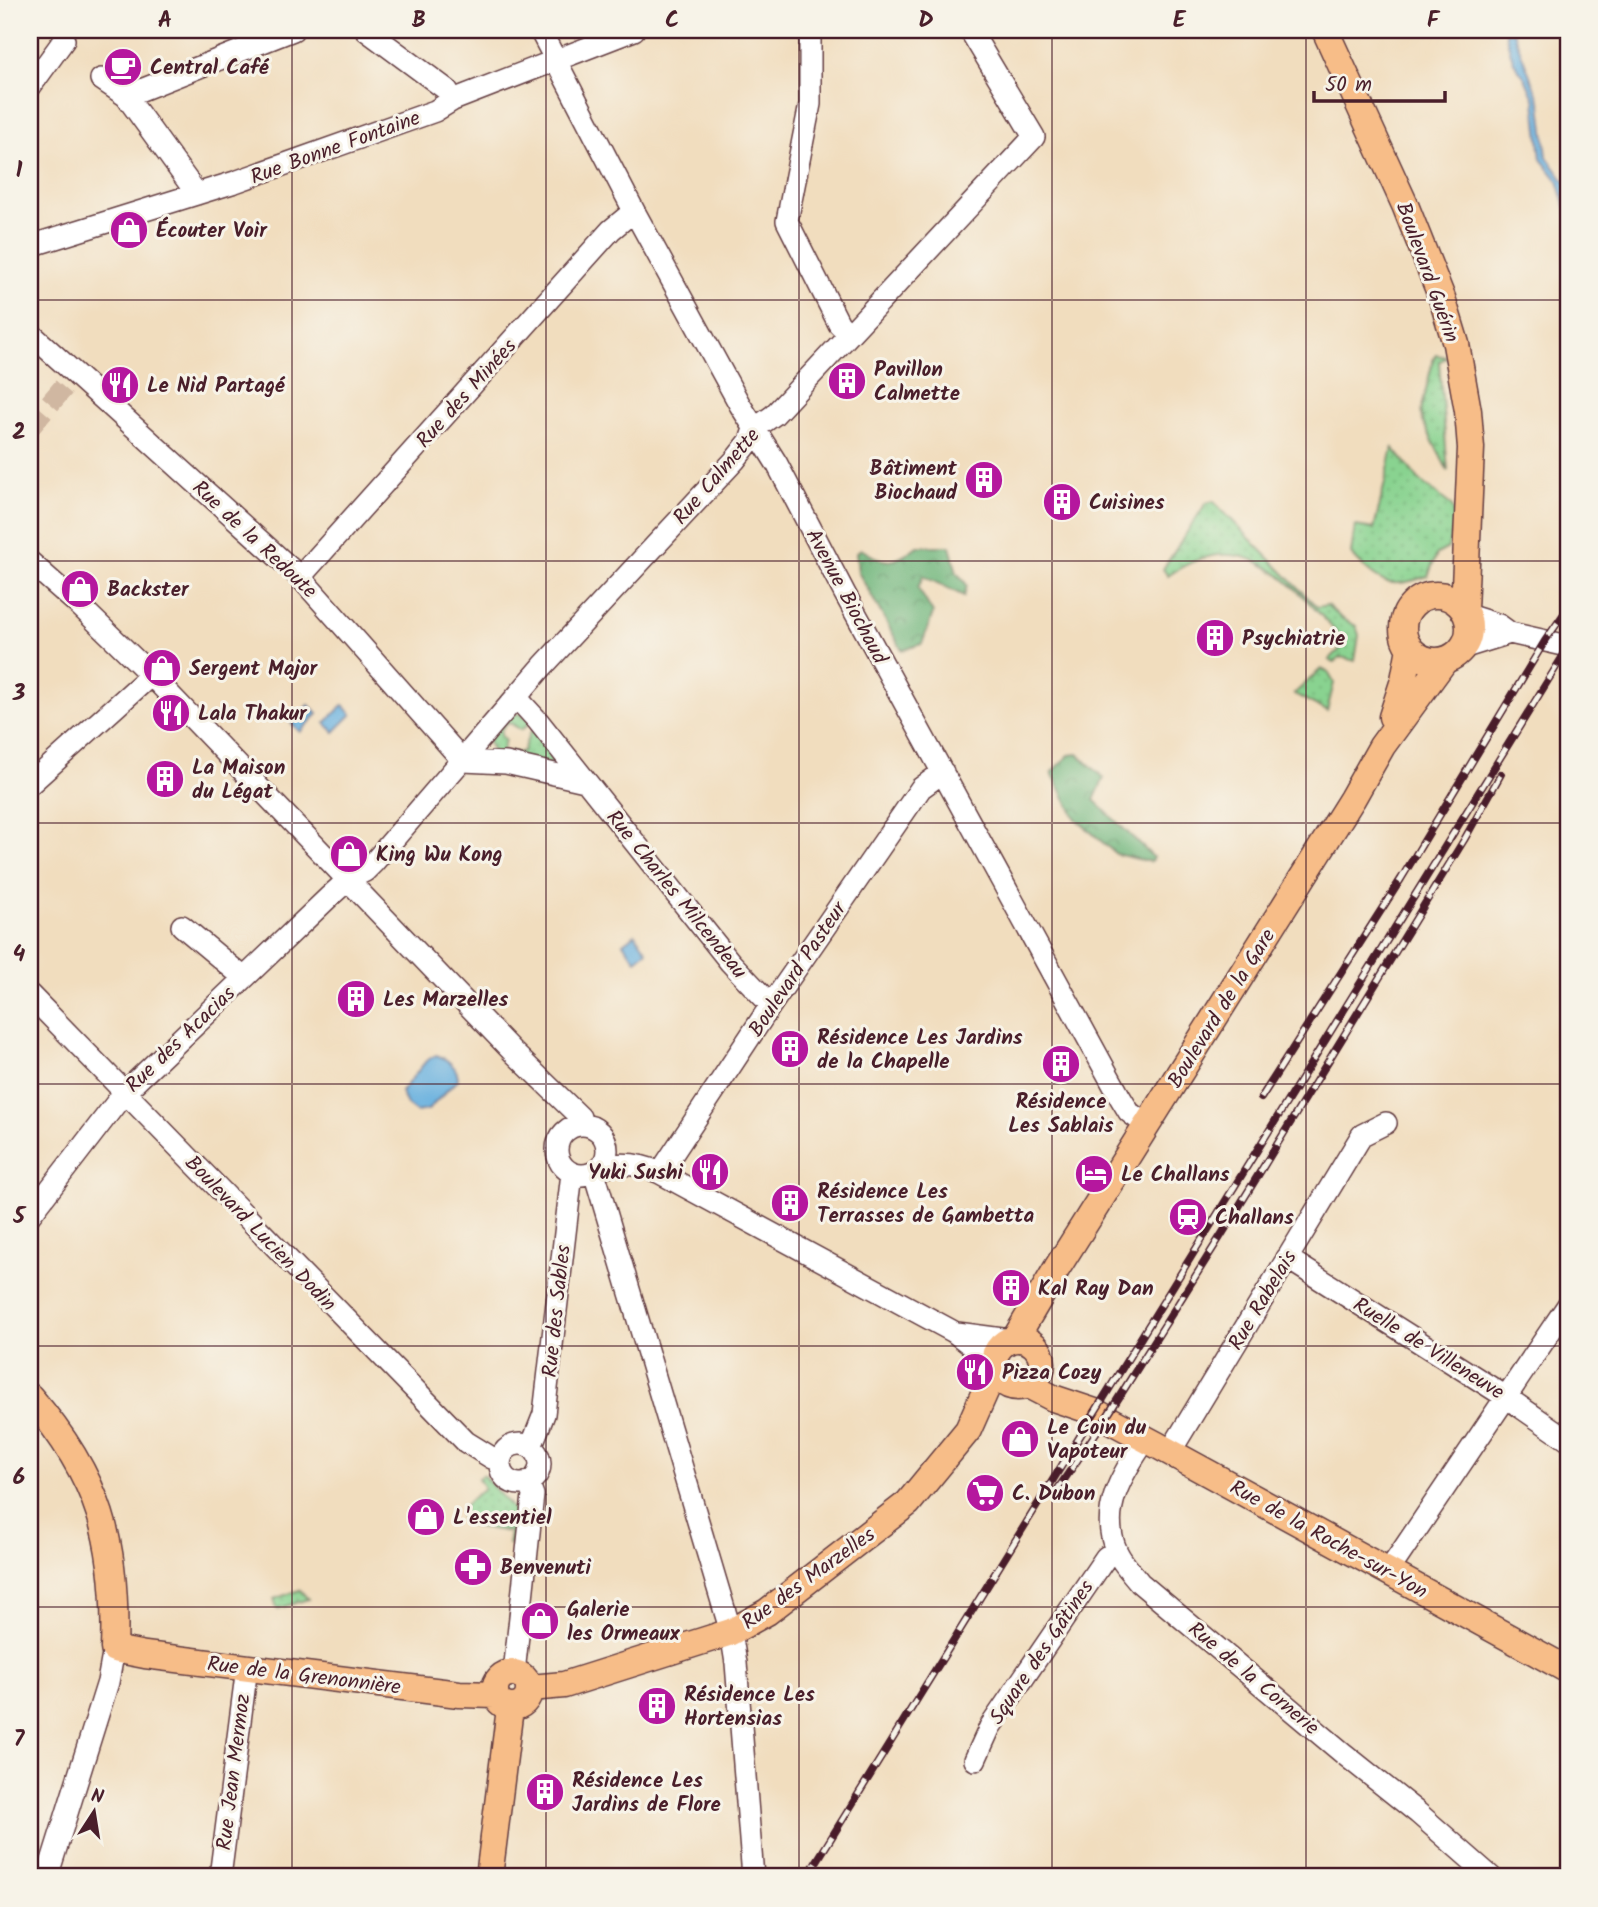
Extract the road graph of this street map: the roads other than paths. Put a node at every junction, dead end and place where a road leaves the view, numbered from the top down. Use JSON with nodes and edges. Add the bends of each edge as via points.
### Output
{"nodes":[{"id":1,"x":293,"y":30,"type":"edge"},
{"id":2,"x":366,"y":30,"type":"edge"},
{"id":3,"x":540,"y":30,"type":"edge"},
{"id":4,"x":634,"y":30,"type":"edge"},
{"id":5,"x":810,"y":30,"type":"edge"},
{"id":6,"x":970,"y":30,"type":"edge"},
{"id":7,"x":1325,"y":30,"type":"edge"},
{"id":8,"x":64,"y":40,"type":"dead end"},
{"id":9,"x":556,"y":60,"type":"junction"},
{"id":10,"x":101,"y":79,"type":"dead end"},
{"id":11,"x":30,"y":87,"type":"edge"},
{"id":12,"x":126,"y":96,"type":"junction"},
{"id":13,"x":453,"y":100,"type":"junction"},
{"id":14,"x":197,"y":194,"type":"junction"},
{"id":15,"x":634,"y":211,"type":"junction"},
{"id":16,"x":30,"y":246,"type":"edge"},
{"id":17,"x":30,"y":333,"type":"edge"},
{"id":18,"x":849,"y":334,"type":"junction"},
{"id":19,"x":754,"y":429,"type":"junction"},
{"id":20,"x":1467,"y":530,"type":"junction"},
{"id":21,"x":30,"y":562,"type":"edge"},
{"id":22,"x":300,"y":578,"type":"junction"},
{"id":23,"x":1429,"y":595,"type":"junction"},
{"id":24,"x":1465,"y":613,"type":"junction"},
{"id":25,"x":1510,"y":633,"type":"junction"},
{"id":26,"x":1568,"y":646,"type":"edge"},
{"id":27,"x":1410,"y":648,"type":"junction"},
{"id":28,"x":1453,"y":654,"type":"junction"},
{"id":29,"x":151,"y":675,"type":"junction"},
{"id":30,"x":516,"y":697,"type":"junction"},
{"id":31,"x":1382,"y":746,"type":"junction"},
{"id":32,"x":463,"y":761,"type":"junction"},
{"id":33,"x":943,"y":772,"type":"junction"},
{"id":34,"x":585,"y":781,"type":"junction"},
{"id":35,"x":30,"y":784,"type":"edge"},
{"id":36,"x":349,"y":879,"type":"junction"},
{"id":37,"x":182,"y":926,"type":"dead end"},
{"id":38,"x":243,"y":977,"type":"junction"},
{"id":39,"x":30,"y":995,"type":"edge"},
{"id":40,"x":771,"y":1005,"type":"junction"},
{"id":41,"x":124,"y":1093,"type":"junction"},
{"id":42,"x":1386,"y":1123,"type":"dead end"},
{"id":43,"x":582,"y":1125,"type":"junction"},
{"id":44,"x":1146,"y":1125,"type":"junction"},
{"id":45,"x":607,"y":1144,"type":"junction"},
{"id":46,"x":597,"y":1170,"type":"junction"},
{"id":47,"x":653,"y":1170,"type":"junction"},
{"id":48,"x":572,"y":1173,"type":"junction"},
{"id":49,"x":30,"y":1215,"type":"edge"},
{"id":50,"x":1287,"y":1258,"type":"junction"},
{"id":51,"x":1057,"y":1268,"type":"junction"},
{"id":52,"x":1568,"y":1305,"type":"edge"},
{"id":53,"x":954,"y":1332,"type":"junction"},
{"id":54,"x":1013,"y":1339,"type":"junction"},
{"id":55,"x":1041,"y":1357,"type":"junction"},
{"id":56,"x":994,"y":1366,"type":"junction"},
{"id":57,"x":1023,"y":1386,"type":"junction"},
{"id":58,"x":30,"y":1397,"type":"edge"},
{"id":59,"x":1506,"y":1397,"type":"junction"},
{"id":60,"x":1089,"y":1410,"type":"junction"},
{"id":61,"x":968,"y":1430,"type":"junction"},
{"id":62,"x":1146,"y":1439,"type":"junction"},
{"id":63,"x":1568,"y":1440,"type":"edge"},
{"id":64,"x":531,"y":1447,"type":"junction"},
{"id":65,"x":1170,"y":1452,"type":"junction"},
{"id":66,"x":500,"y":1460,"type":"junction"},
{"id":67,"x":528,"y":1482,"type":"junction"},
{"id":68,"x":1116,"y":1550,"type":"junction"},
{"id":69,"x":1388,"y":1572,"type":"junction"},
{"id":70,"x":731,"y":1632,"type":"junction"},
{"id":71,"x":114,"y":1649,"type":"junction"},
{"id":72,"x":247,"y":1667,"type":"junction"},
{"id":73,"x":1568,"y":1670,"type":"edge"},
{"id":74,"x":522,"y":1680,"type":"junction"},
{"id":75,"x":503,"y":1701,"type":"junction"},
{"id":76,"x":975,"y":1760,"type":"dead end"},
{"id":77,"x":47,"y":1877,"type":"edge"},
{"id":78,"x":220,"y":1877,"type":"edge"},
{"id":79,"x":489,"y":1877,"type":"edge"},
{"id":80,"x":753,"y":1877,"type":"edge"},
{"id":81,"x":1491,"y":1877,"type":"edge"}],
"edges":[{"from":1,"to":12,"type":"street"},
{"from":2,"to":13,"type":"street","via":[[447,90]]},
{"from":3,"to":9,"type":"street","name":"Avenue Biochaud"},
{"from":4,"to":9,"type":"street","name":"Rue Bonne Fontaine"},
{"from":5,"to":18,"type":"street","via":[[810,104],[787,221],[839,324]]},
{"from":6,"to":18,"type":"street","name":"Rue Calmette","via":[[1034,137]]},
{"from":7,"to":20,"type":"main road","name":"Boulevard Guérin","via":[[1405,205],[1456,344],[1471,448]]},
{"from":8,"to":11,"type":"street"},
{"from":9,"to":13,"type":"street","name":"Rue Bonne Fontaine"},
{"from":9,"to":15,"type":"street","name":"Avenue Biochaud"},
{"from":10,"to":12,"type":"street"},
{"from":12,"to":14,"type":"street"},
{"from":13,"to":14,"type":"street","name":"Rue Bonne Fontaine","via":[[435,111]]},
{"from":14,"to":16,"type":"street","name":"Rue Bonne Fontaine"},
{"from":15,"to":19,"type":"street","name":"Avenue Biochaud"},
{"from":15,"to":22,"type":"street","name":"Rue des Minées","via":[[611,230]]},
{"from":17,"to":22,"type":"street","name":"Rue de la Redoute"},
{"from":18,"to":19,"type":"street","name":"Rue Calmette","via":[[774,415]]},
{"from":19,"to":30,"type":"street","name":"Rue Calmette","via":[[735,460]]},
{"from":19,"to":33,"type":"street","name":"Avenue Biochaud"},
{"from":20,"to":23,"type":"main road","name":"Boulevard Guérin","via":[[1446,573]]},
{"from":20,"to":24,"type":"main road","name":"Boulevard Guérin"},
{"from":21,"to":29,"type":"street"},
{"from":22,"to":32,"type":"street","name":"Rue de la Redoute"},
{"from":23,"to":24,"type":"main road","via":[[1449,597]]},
{"from":23,"to":27,"type":"main road","via":[[1415,602],[1404,618],[1404,638]]},
{"from":24,"to":25,"type":"street"},
{"from":24,"to":28,"type":"main road","via":[[1469,632]]},
{"from":25,"to":26,"type":"street"},
{"from":25,"to":28,"type":"street"},
{"from":27,"to":28,"type":"main road","via":[[1425,659]]},
{"from":27,"to":31,"type":"main road","via":[[1402,690]]},
{"from":28,"to":31,"type":"main road"},
{"from":29,"to":35,"type":"street"},
{"from":29,"to":36,"type":"street"},
{"from":30,"to":32,"type":"street","name":"Rue Calmette"},
{"from":30,"to":34,"type":"street","name":"Rue Charles Milcendeau"},
{"from":31,"to":44,"type":"main road","name":"Boulevard de la Gare"},
{"from":32,"to":34,"type":"street","via":[[506,763]]},
{"from":32,"to":36,"type":"street","via":[[365,871]]},
{"from":33,"to":40,"type":"street","name":"Boulevard Pasteur","via":[[921,788]]},
{"from":33,"to":44,"type":"street","name":"Avenue Biochaud","via":[[1120,1097],[1129,1112]]},
{"from":34,"to":40,"type":"street","name":"Rue Charles Milcendeau","via":[[730,962]]},
{"from":36,"to":38,"type":"street","name":"Rue des Acacias"},
{"from":36,"to":43,"type":"street","via":[[580,1117]]},
{"from":37,"to":38,"type":"street"},
{"from":38,"to":41,"type":"street","name":"Rue des Acacias"},
{"from":39,"to":41,"type":"street","name":"Boulevard Lucien Dodin"},
{"from":40,"to":47,"type":"street","name":"Boulevard Pasteur"},
{"from":41,"to":49,"type":"street","name":"Rue des Acacias"},
{"from":41,"to":66,"type":"street","name":"Boulevard Lucien Dodin","via":[[466,1442]]},
{"from":42,"to":50,"type":"street","name":"Rue Rabelais","via":[[1362,1135]]},
{"from":43,"to":45,"type":"street","via":[[597,1130]]},
{"from":43,"to":48,"type":"street","via":[[566,1130],[557,1145],[559,1161]]},
{"from":44,"to":51,"type":"main road","name":"Boulevard de la Gare"},
{"from":45,"to":46,"type":"street","via":[[605,1160]]},
{"from":45,"to":47,"type":"street","via":[[637,1156]]},
{"from":46,"to":47,"type":"street","via":[[616,1164]]},
{"from":46,"to":48,"type":"street"},
{"from":46,"to":70,"type":"street"},
{"from":47,"to":53,"type":"street"},
{"from":48,"to":64,"type":"street","name":"Rue des Sables","via":[[544,1414]]},
{"from":50,"to":59,"type":"street","name":"Ruelle de Villeneuve"},
{"from":50,"to":65,"type":"street","name":"Rue Rabelais"},
{"from":51,"to":54,"type":"main road","name":"Boulevard de la Gare"},
{"from":51,"to":55,"type":"main road","name":"Boulevard de la Gare","via":[[1046,1307]]},
{"from":52,"to":59,"type":"street"},
{"from":53,"to":54,"type":"street"},
{"from":53,"to":56,"type":"street"},
{"from":54,"to":55,"type":"main road","via":[[1030,1342]]},
{"from":54,"to":56,"type":"main road","via":[[998,1349]]},
{"from":55,"to":57,"type":"main road","via":[[1039,1376]]},
{"from":55,"to":60,"type":"main road","name":"Rue de la Roche-sur-Yon","via":[[1063,1390]]},
{"from":56,"to":57,"type":"main road","via":[[1003,1382]]},
{"from":56,"to":61,"type":"main road","name":"Rue des Marzelles"},
{"from":57,"to":60,"type":"main road","name":"Rue de la Roche-sur-Yon"},
{"from":57,"to":61,"type":"main road","name":"Rue des Marzelles"},
{"from":58,"to":71,"type":"main road","via":[[63,1437],[101,1511],[114,1591]]},
{"from":59,"to":63,"type":"street","name":"Ruelle de Villeneuve"},
{"from":59,"to":69,"type":"street"},
{"from":60,"to":62,"type":"main road","name":"Rue de la Roche-sur-Yon"},
{"from":61,"to":70,"type":"main road","name":"Rue des Marzelles","via":[[908,1503],[767,1612]]},
{"from":62,"to":65,"type":"main road","name":"Rue de la Roche-sur-Yon"},
{"from":62,"to":68,"type":"street","name":"Rue de la Cornerie","via":[[1119,1480],[1111,1504]]},
{"from":64,"to":66,"type":"street","via":[[512,1446]]},
{"from":64,"to":67,"type":"street","via":[[540,1463]]},
{"from":65,"to":69,"type":"main road","name":"Rue de la Roche-sur-Yon"},
{"from":66,"to":67,"type":"street","via":[[501,1472],[510,1481]]},
{"from":67,"to":74,"type":"street","via":[[533,1495]]},
{"from":68,"to":76,"type":"street","name":"Square des Gâtines","via":[[1106,1557],[990,1727]]},
{"from":68,"to":81,"type":"street","name":"Rue de la Cornerie","via":[[1140,1583]]},
{"from":69,"to":73,"type":"main road","name":"Rue de la Roche-sur-Yon"},
{"from":70,"to":74,"type":"main road","name":"Rue des Marzelles","via":[[564,1685]]},
{"from":70,"to":80,"type":"street"},
{"from":71,"to":72,"type":"main road","name":"Rue de la Grenonnière"},
{"from":71,"to":77,"type":"street","via":[[108,1682]]},
{"from":72,"to":75,"type":"main road","name":"Rue de la Grenonnière"},
{"from":72,"to":78,"type":"street","name":"Rue Jean Mermoz"},
{"from":74,"to":75,"type":"main road","via":[[525,1703]]},
{"from":75,"to":79,"type":"main road"}]}
